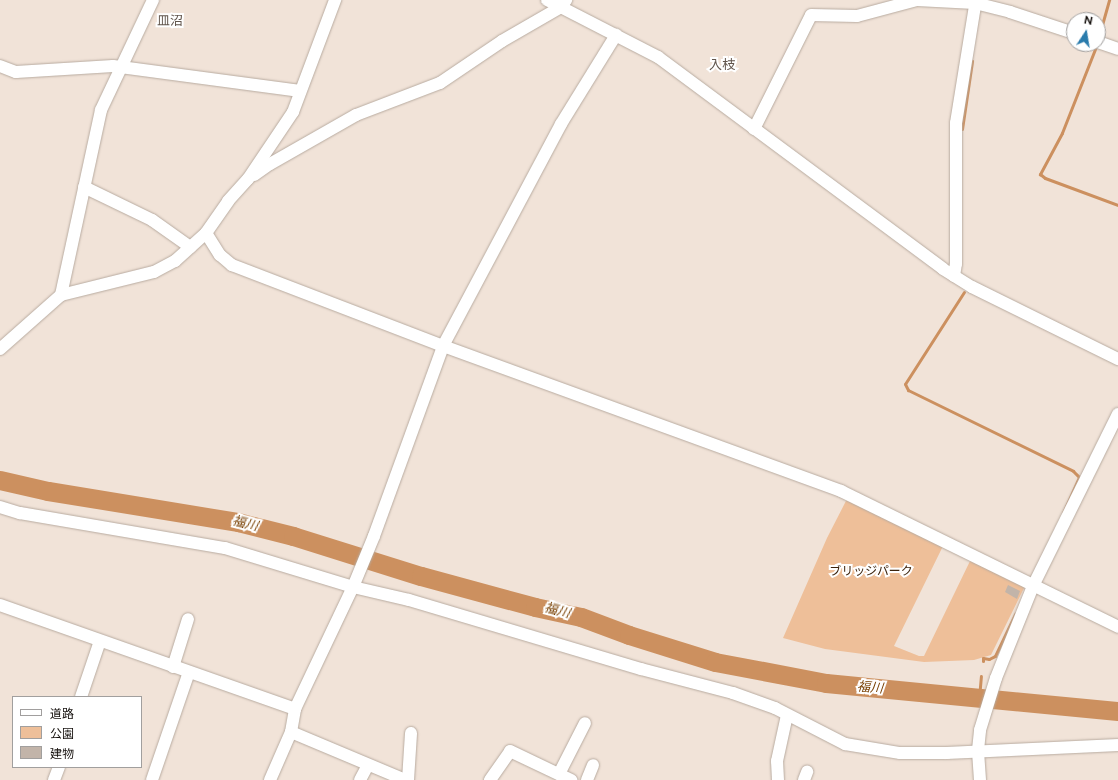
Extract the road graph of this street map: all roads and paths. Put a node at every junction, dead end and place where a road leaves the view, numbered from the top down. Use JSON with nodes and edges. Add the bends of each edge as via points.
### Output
{"nodes":[{"id":1,"x":153,"y":0,"type":"edge"},
{"id":2,"x":547,"y":0,"type":"edge"},
{"id":3,"x":333,"y":1,"type":"edge"},
{"id":4,"x":976,"y":2,"type":"edge"},
{"id":5,"x":564,"y":4,"type":"edge"},
{"id":6,"x":1066,"y":30,"type":"edge"},
{"id":7,"x":616,"y":35,"type":"junction"},
{"id":8,"x":1106,"y":45,"type":"edge"},
{"id":9,"x":1118,"y":49,"type":"edge"},
{"id":10,"x":0,"y":66,"type":"edge"},
{"id":11,"x":120,"y":67,"type":"junction"},
{"id":12,"x":300,"y":91,"type":"junction"},
{"id":13,"x":754,"y":129,"type":"junction"},
{"id":14,"x":248,"y":179,"type":"junction"},
{"id":15,"x":84,"y":187,"type":"junction"},
{"id":16,"x":206,"y":233,"type":"junction"},
{"id":17,"x":190,"y":247,"type":"junction"},
{"id":18,"x":954,"y":276,"type":"junction"},
{"id":19,"x":61,"y":295,"type":"junction"},
{"id":20,"x":443,"y":346,"type":"junction"},
{"id":21,"x":0,"y":349,"type":"edge"},
{"id":22,"x":1118,"y":359,"type":"edge"},
{"id":23,"x":1118,"y":414,"type":"edge"},
{"id":24,"x":0,"y":508,"type":"edge"},
{"id":25,"x":355,"y":584,"type":"junction"},
{"id":26,"x":1033,"y":586,"type":"junction"},
{"id":27,"x":0,"y":606,"type":"edge"},
{"id":28,"x":188,"y":619,"type":"dead end"},
{"id":29,"x":1118,"y":627,"type":"edge"},
{"id":30,"x":100,"y":642,"type":"junction"},
{"id":31,"x":173,"y":667,"type":"junction"},
{"id":32,"x":189,"y":672,"type":"junction"},
{"id":33,"x":81,"y":696,"type":"edge"},
{"id":34,"x":295,"y":709,"type":"junction"},
{"id":35,"x":787,"y":715,"type":"junction"},
{"id":36,"x":585,"y":722,"type":"dead end"},
{"id":37,"x":291,"y":732,"type":"junction"},
{"id":38,"x":411,"y":733,"type":"dead end"},
{"id":39,"x":1118,"y":745,"type":"edge"},
{"id":40,"x":978,"y":750,"type":"junction"},
{"id":41,"x":368,"y":765,"type":"junction"},
{"id":42,"x":593,"y":765,"type":"dead end"},
{"id":43,"x":59,"y":768,"type":"edge"},
{"id":44,"x":559,"y":774,"type":"junction"},
{"id":45,"x":54,"y":780,"type":"edge"},
{"id":46,"x":152,"y":780,"type":"edge"},
{"id":47,"x":270,"y":780,"type":"edge"},
{"id":48,"x":360,"y":780,"type":"edge"},
{"id":49,"x":406,"y":780,"type":"edge"},
{"id":50,"x":490,"y":780,"type":"edge"},
{"id":51,"x":571,"y":780,"type":"edge"},
{"id":52,"x":586,"y":780,"type":"edge"},
{"id":53,"x":778,"y":780,"type":"edge"},
{"id":54,"x":980,"y":780,"type":"edge"}],
"edges":[{"from":1,"to":11,"type":"street"},
{"from":2,"to":5,"type":"street"},
{"from":3,"to":12,"type":"street"},
{"from":4,"to":6,"type":"street"},
{"from":4,"to":13,"type":"street","via":[[917,0],[857,16],[811,15]]},
{"from":4,"to":18,"type":"street","via":[[956,123]]},
{"from":5,"to":7,"type":"street"},
{"from":5,"to":14,"type":"street","via":[[502,41],[440,83],[356,115]]},
{"from":7,"to":13,"type":"street","via":[[658,57]]},
{"from":7,"to":20,"type":"street","via":[[561,124]]},
{"from":8,"to":9,"type":"street"},
{"from":10,"to":11,"type":"street","via":[[16,72]]},
{"from":11,"to":12,"type":"street"},
{"from":11,"to":15,"type":"street","via":[[101,110]]},
{"from":12,"to":14,"type":"street","via":[[293,112]]},
{"from":13,"to":18,"type":"street"},
{"from":14,"to":16,"type":"street","via":[[228,201]]},
{"from":15,"to":17,"type":"street","via":[[152,220]]},
{"from":15,"to":19,"type":"street"},
{"from":16,"to":17,"type":"street"},
{"from":16,"to":20,"type":"street","via":[[220,255],[232,265]]},
{"from":17,"to":19,"type":"street","via":[[175,261],[154,272]]},
{"from":18,"to":22,"type":"street"},
{"from":19,"to":21,"type":"street"},
{"from":20,"to":25,"type":"street"},
{"from":20,"to":26,"type":"street","via":[[841,491]]},
{"from":23,"to":26,"type":"street"},
{"from":24,"to":25,"type":"street","via":[[225,548]]},
{"from":25,"to":34,"type":"street"},
{"from":25,"to":35,"type":"street","via":[[641,669],[733,693]]},
{"from":26,"to":29,"type":"street"},
{"from":26,"to":40,"type":"street","via":[[996,678],[980,730]]},
{"from":27,"to":30,"type":"street"},
{"from":28,"to":31,"type":"street"},
{"from":30,"to":31,"type":"street"},
{"from":30,"to":33,"type":"street"},
{"from":31,"to":32,"type":"street"},
{"from":32,"to":34,"type":"street"},
{"from":32,"to":46,"type":"street"},
{"from":34,"to":37,"type":"street"},
{"from":35,"to":40,"type":"street","via":[[844,744],[858,747],[900,753]]},
{"from":35,"to":53,"type":"street","via":[[777,761]]},
{"from":36,"to":44,"type":"street"},
{"from":37,"to":41,"type":"street"},
{"from":37,"to":47,"type":"street"},
{"from":38,"to":49,"type":"street"},
{"from":39,"to":40,"type":"street"},
{"from":40,"to":54,"type":"street"},
{"from":41,"to":48,"type":"street"},
{"from":41,"to":49,"type":"street"},
{"from":42,"to":52,"type":"street"},
{"from":43,"to":45,"type":"street"},
{"from":44,"to":50,"type":"street","via":[[510,751]]},
{"from":44,"to":51,"type":"street"}]}
